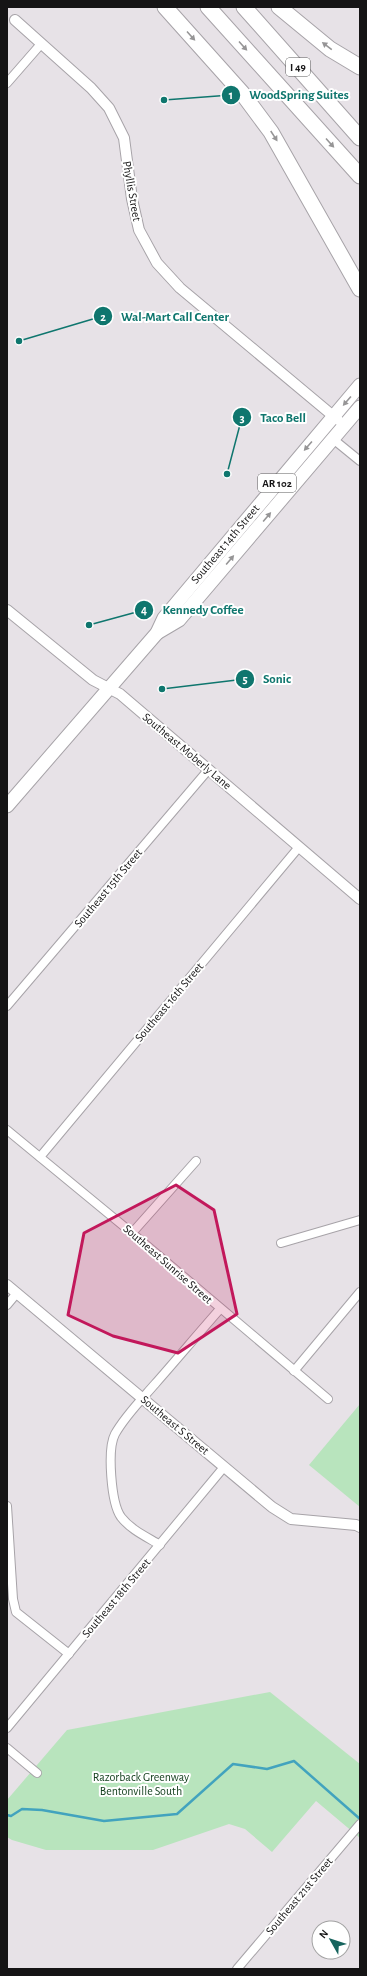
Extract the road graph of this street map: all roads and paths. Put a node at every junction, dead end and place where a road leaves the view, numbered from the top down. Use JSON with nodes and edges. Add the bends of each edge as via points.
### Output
{"nodes":[{"id":1,"x":165,"y":7,"type":"edge"},
{"id":2,"x":208,"y":7,"type":"edge"},
{"id":3,"x":244,"y":7,"type":"edge"},
{"id":4,"x":278,"y":7,"type":"edge"},
{"id":5,"x":15,"y":20,"type":"dead end"},
{"id":6,"x":41,"y":44,"type":"junction"},
{"id":7,"x":360,"y":67,"type":"edge"},
{"id":8,"x":7,"y":83,"type":"edge"},
{"id":9,"x":360,"y":138,"type":"edge"},
{"id":10,"x":360,"y":176,"type":"edge"},
{"id":11,"x":360,"y":289,"type":"edge"},
{"id":12,"x":360,"y":385,"type":"edge"},
{"id":13,"x":360,"y":407,"type":"edge"},
{"id":14,"x":334,"y":416,"type":"junction"},
{"id":15,"x":345,"y":425,"type":"junction"},
{"id":16,"x":333,"y":439,"type":"junction"},
{"id":17,"x":360,"y":462,"type":"edge"},
{"id":18,"x":7,"y":610,"type":"edge"},
{"id":19,"x":157,"y":633,"type":"junction"},
{"id":20,"x":108,"y":689,"type":"junction"},
{"id":21,"x":209,"y":769,"type":"junction"},
{"id":22,"x":7,"y":806,"type":"edge"},
{"id":23,"x":299,"y":847,"type":"junction"},
{"id":24,"x":360,"y":899,"type":"edge"},
{"id":25,"x":7,"y":1006,"type":"edge"},
{"id":26,"x":7,"y":1130,"type":"edge"},
{"id":27,"x":40,"y":1157,"type":"junction"},
{"id":28,"x":196,"y":1161,"type":"dead end"},
{"id":29,"x":360,"y":1220,"type":"edge"},
{"id":30,"x":132,"y":1232,"type":"junction"},
{"id":31,"x":281,"y":1243,"type":"dead end"},
{"id":32,"x":7,"y":1285,"type":"edge"},
{"id":33,"x":360,"y":1292,"type":"edge"},
{"id":34,"x":17,"y":1293,"type":"junction"},
{"id":35,"x":7,"y":1305,"type":"edge"},
{"id":36,"x":220,"y":1309,"type":"junction"},
{"id":37,"x":294,"y":1371,"type":"junction"},
{"id":38,"x":143,"y":1398,"type":"junction"},
{"id":39,"x":328,"y":1400,"type":"dead end"},
{"id":40,"x":224,"y":1467,"type":"junction"},
{"id":41,"x":7,"y":1506,"type":"edge"},
{"id":42,"x":360,"y":1527,"type":"edge"},
{"id":43,"x":160,"y":1545,"type":"junction"},
{"id":44,"x":69,"y":1654,"type":"junction"},
{"id":45,"x":7,"y":1728,"type":"edge"},
{"id":46,"x":7,"y":1748,"type":"edge"},
{"id":47,"x":37,"y":1773,"type":"dead end"},
{"id":48,"x":358,"y":1826,"type":"edge"},
{"id":49,"x":238,"y":1969,"type":"edge"}],
"edges":[{"from":1,"to":11,"type":"highway","one_way":true,"via":[[242,93],[271,132]]},
{"from":2,"to":10,"type":"highway","number":"I 49","one_way":true},
{"from":3,"to":9,"type":"highway","number":"I 49"},
{"from":7,"to":4,"type":"highway","one_way":true,"via":[[330,49]]},
{"from":5,"to":6,"type":"street","name":"Phyllis Street"},
{"from":6,"to":8,"type":"street"},
{"from":6,"to":14,"type":"street","name":"Phyllis Street","via":[[109,108],[124,138],[139,230],[157,263],[180,288]]},
{"from":12,"to":14,"type":"main road","name":"Southeast 14th Street","number":"AR 102","one_way":true},
{"from":13,"to":15,"type":"main road","name":"Southeast 14th Street","number":"AR 102"},
{"from":14,"to":15,"type":"street","name":"Phyllis Street"},
{"from":14,"to":19,"type":"main road","name":"Southeast 14th Street","number":"AR 102","one_way":true,"via":[[164,618]]},
{"from":15,"to":16,"type":"main road","name":"Southeast 14th Street","number":"AR 102"},
{"from":16,"to":17,"type":"street"},
{"from":19,"to":16,"type":"main road","name":"Southeast 14th Street","number":"AR 102","one_way":true,"via":[[179,620]]},
{"from":18,"to":20,"type":"street","name":"Southeast Moberly Lane"},
{"from":19,"to":20,"type":"main road","name":"Southeast 14th Street","number":"AR 102"},
{"from":20,"to":21,"type":"street","name":"Southeast Moberly Lane","via":[[120,694]]},
{"from":20,"to":22,"type":"main road","name":"Southeast 14th Street","number":"AR 102"},
{"from":21,"to":23,"type":"street","name":"Southeast Moberly Lane"},
{"from":21,"to":25,"type":"street","name":"Southeast 15th Street"},
{"from":23,"to":24,"type":"street","name":"Southeast Moberly Lane"},
{"from":23,"to":27,"type":"street","name":"Southeast 16th Street"},
{"from":26,"to":27,"type":"street","name":"Southeast Sunrise Street"},
{"from":27,"to":30,"type":"street","name":"Southeast Sunrise Street"},
{"from":28,"to":30,"type":"street"},
{"from":29,"to":31,"type":"street"},
{"from":30,"to":36,"type":"street","name":"Southeast Sunrise Street"},
{"from":32,"to":34,"type":"street","name":"Southeast S Street"},
{"from":33,"to":37,"type":"street"},
{"from":34,"to":35,"type":"street"},
{"from":34,"to":38,"type":"street","name":"Southeast S Street"},
{"from":36,"to":37,"type":"street","name":"Southeast Sunrise Street"},
{"from":36,"to":38,"type":"street"},
{"from":37,"to":39,"type":"street","name":"Southeast Sunrise Street"},
{"from":38,"to":40,"type":"street","name":"Southeast S Street"},
{"from":38,"to":43,"type":"street","via":[[114,1435],[111,1476],[114,1498],[121,1516],[137,1532]]},
{"from":40,"to":42,"type":"street","name":"Southeast S Street","via":[[272,1507],[291,1519]]},
{"from":40,"to":43,"type":"street","name":"Southeast 18th Street"},
{"from":41,"to":44,"type":"street","via":[[16,1612]]},
{"from":43,"to":44,"type":"street","name":"Southeast 18th Street"},
{"from":44,"to":45,"type":"street","name":"Southeast 18th Street"},
{"from":46,"to":47,"type":"street"},
{"from":48,"to":49,"type":"street","name":"Southeast 21st Street"}]}
